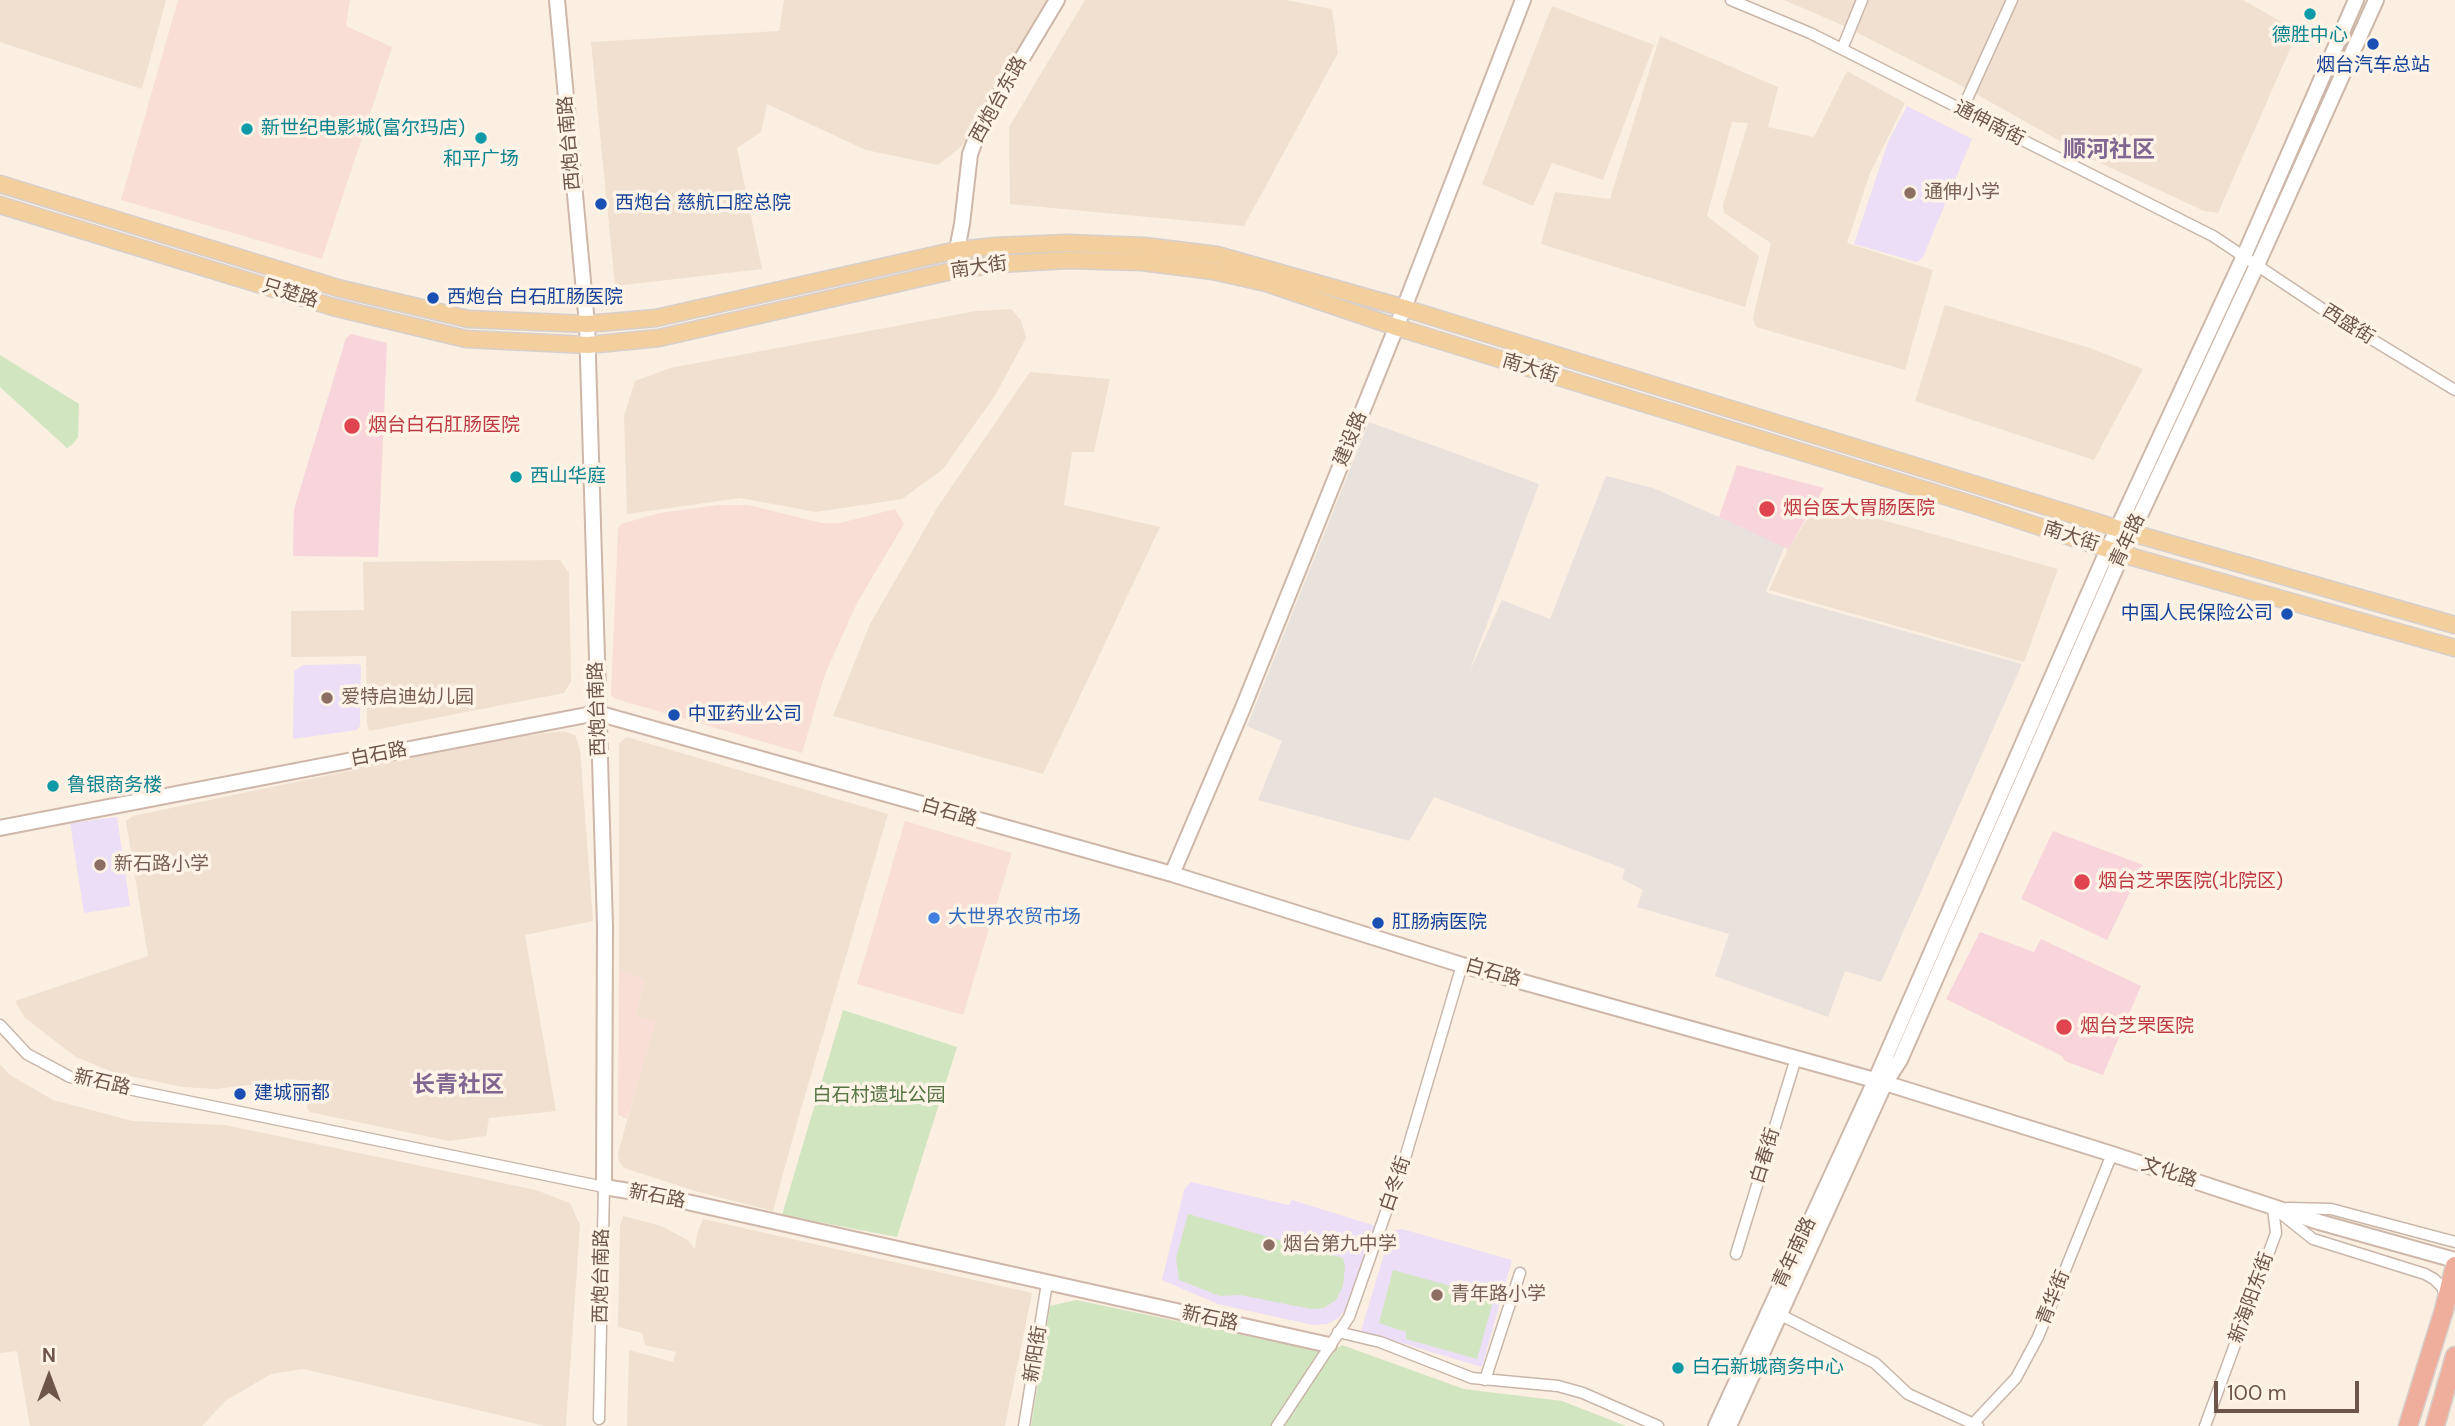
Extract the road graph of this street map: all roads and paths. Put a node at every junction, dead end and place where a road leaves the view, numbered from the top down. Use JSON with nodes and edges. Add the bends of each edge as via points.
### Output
{"nodes":[{"id":1,"x":557,"y":0,"type":"edge"},
{"id":2,"x":1057,"y":0,"type":"edge"},
{"id":3,"x":1523,"y":0,"type":"edge"},
{"id":4,"x":1731,"y":0,"type":"edge"},
{"id":5,"x":1863,"y":0,"type":"edge"},
{"id":6,"x":2012,"y":0,"type":"edge"},
{"id":7,"x":2356,"y":0,"type":"edge"},
{"id":8,"x":2376,"y":0,"type":"edge"},
{"id":9,"x":1842,"y":49,"type":"junction"},
{"id":10,"x":1962,"y":110,"type":"junction"},
{"id":11,"x":0,"y":184,"type":"edge"},
{"id":12,"x":0,"y":205,"type":"edge"},
{"id":13,"x":957,"y":250,"type":"junction"},
{"id":14,"x":2244,"y":256,"type":"junction"},
{"id":15,"x":2257,"y":265,"type":"junction"},
{"id":16,"x":1404,"y":308,"type":"junction"},
{"id":17,"x":587,"y":324,"type":"junction"},
{"id":18,"x":1396,"y":327,"type":"junction"},
{"id":19,"x":588,"y":345,"type":"junction"},
{"id":20,"x":2455,"y":390,"type":"edge"},
{"id":21,"x":2125,"y":531,"type":"junction"},
{"id":22,"x":2115,"y":552,"type":"junction"},
{"id":23,"x":2455,"y":625,"type":"edge"},
{"id":24,"x":2455,"y":648,"type":"edge"},
{"id":25,"x":597,"y":713,"type":"junction"},
{"id":26,"x":0,"y":828,"type":"edge"},
{"id":27,"x":1172,"y":874,"type":"junction"},
{"id":28,"x":1462,"y":965,"type":"junction"},
{"id":29,"x":0,"y":1025,"type":"edge"},
{"id":30,"x":1796,"y":1058,"type":"junction"},
{"id":31,"x":1880,"y":1082,"type":"junction"},
{"id":32,"x":2112,"y":1154,"type":"junction"},
{"id":33,"x":604,"y":1187,"type":"junction"},
{"id":34,"x":2273,"y":1208,"type":"junction"},
{"id":35,"x":2455,"y":1242,"type":"edge"},
{"id":36,"x":1736,"y":1254,"type":"dead end"},
{"id":37,"x":2455,"y":1260,"type":"edge"},
{"id":38,"x":2455,"y":1266,"type":"edge"},
{"id":39,"x":1520,"y":1273,"type":"dead end"},
{"id":40,"x":1047,"y":1283,"type":"junction"},
{"id":41,"x":2444,"y":1310,"type":"junction"},
{"id":42,"x":1779,"y":1314,"type":"junction"},
{"id":43,"x":1338,"y":1332,"type":"junction"},
{"id":44,"x":1329,"y":1345,"type":"junction"},
{"id":45,"x":2455,"y":1356,"type":"edge"},
{"id":46,"x":1485,"y":1380,"type":"junction"},
{"id":47,"x":599,"y":1419,"type":"dead end"},
{"id":48,"x":1974,"y":1425,"type":"edge"},
{"id":49,"x":1024,"y":1426,"type":"edge"},
{"id":50,"x":1277,"y":1426,"type":"edge"},
{"id":51,"x":1658,"y":1426,"type":"edge"},
{"id":52,"x":1716,"y":1426,"type":"edge"},
{"id":53,"x":1729,"y":1426,"type":"edge"},
{"id":54,"x":2205,"y":1426,"type":"edge"},
{"id":55,"x":2408,"y":1426,"type":"edge"},
{"id":56,"x":2435,"y":1426,"type":"edge"}],
"edges":[{"from":1,"to":17,"type":"street","name":"西炮台南路"},
{"from":2,"to":13,"type":"street","name":"西炮台东路","via":[[979,130],[970,154]]},
{"from":3,"to":16,"type":"street","name":"建设路"},
{"from":4,"to":9,"type":"street","name":"通伸南街"},
{"from":5,"to":9,"type":"street"},
{"from":6,"to":10,"type":"street"},
{"from":7,"to":14,"type":"street","name":"青年路"},
{"from":8,"to":15,"type":"street","name":"青年路"},
{"from":9,"to":10,"type":"street","name":"通伸南街"},
{"from":10,"to":14,"type":"street","name":"通伸南街","via":[[2213,236]]},
{"from":11,"to":17,"type":"main road","name":"只楚路","via":[[338,288],[468,319]]},
{"from":12,"to":19,"type":"main road","name":"只楚路","via":[[333,307],[466,339]]},
{"from":13,"to":16,"type":"main road","name":"南大街","via":[[1067,243],[1181,250],[1217,255]]},
{"from":13,"to":17,"type":"main road","name":"南大街","via":[[656,318]]},
{"from":14,"to":15,"type":"street","name":"西盛街"},
{"from":14,"to":21,"type":"street","name":"青年路"},
{"from":15,"to":20,"type":"street","name":"西盛街"},
{"from":15,"to":21,"type":"street","name":"青年路"},
{"from":16,"to":18,"type":"street","name":"建设路"},
{"from":16,"to":21,"type":"main road","name":"南大街"},
{"from":17,"to":19,"type":"street","name":"西炮台南路"},
{"from":18,"to":19,"type":"main road","name":"南大街","via":[[1266,283],[1213,271],[1142,262],[1067,260],[960,269],[659,338]]},
{"from":18,"to":22,"type":"main road","name":"南大街"},
{"from":18,"to":27,"type":"street","name":"建设路"},
{"from":19,"to":25,"type":"street","name":"西炮台南路"},
{"from":21,"to":22,"type":"street","name":"青年路"},
{"from":21,"to":23,"type":"main road","name":"南大街"},
{"from":22,"to":24,"type":"main road","name":"南大街"},
{"from":22,"to":31,"type":"street","name":"青年路"},
{"from":25,"to":26,"type":"street","name":"白石路"},
{"from":25,"to":27,"type":"street","name":"白石路"},
{"from":25,"to":33,"type":"street","name":"西炮台南路","via":[[605,926]]},
{"from":27,"to":28,"type":"street","name":"白石路"},
{"from":28,"to":30,"type":"street","name":"白石路"},
{"from":28,"to":43,"type":"street","name":"白冬街","via":[[1405,1158],[1349,1317]]},
{"from":29,"to":33,"type":"street","name":"新石路","via":[[27,1054],[71,1077]]},
{"from":30,"to":31,"type":"street","name":"白石路"},
{"from":30,"to":36,"type":"street","name":"白春街"},
{"from":31,"to":32,"type":"street","name":"文化路"},
{"from":31,"to":42,"type":"street","name":"青年南路"},
{"from":31,"to":52,"type":"street","name":"青年南路"},
{"from":32,"to":34,"type":"street","name":"文化路"},
{"from":32,"to":48,"type":"street","name":"青华街","via":[[2038,1338],[2016,1378]]},
{"from":33,"to":40,"type":"street","name":"新石路"},
{"from":33,"to":47,"type":"street","name":"西炮台南路"},
{"from":34,"to":35,"type":"street","via":[[2331,1209]]},
{"from":34,"to":37,"type":"street","name":"文化路"},
{"from":34,"to":41,"type":"street","via":[[2313,1239],[2434,1279],[2445,1295]]},
{"from":34,"to":54,"type":"street","name":"新海阳东街","via":[[2276,1233]]},
{"from":38,"to":41,"type":"highway"},
{"from":39,"to":46,"type":"street"},
{"from":40,"to":44,"type":"street","name":"新石路"},
{"from":40,"to":49,"type":"street","name":"新阳街"},
{"from":41,"to":55,"type":"highway"},
{"from":42,"to":48,"type":"street","via":[[1875,1363],[1908,1394]]},
{"from":42,"to":53,"type":"street","name":"青年南路"},
{"from":43,"to":44,"type":"street","name":"白冬街"},
{"from":43,"to":46,"type":"street","via":[[1380,1342]]},
{"from":44,"to":50,"type":"street","name":"白冬街"},
{"from":45,"to":56,"type":"highway"},
{"from":46,"to":51,"type":"street","via":[[1558,1386]]}]}
